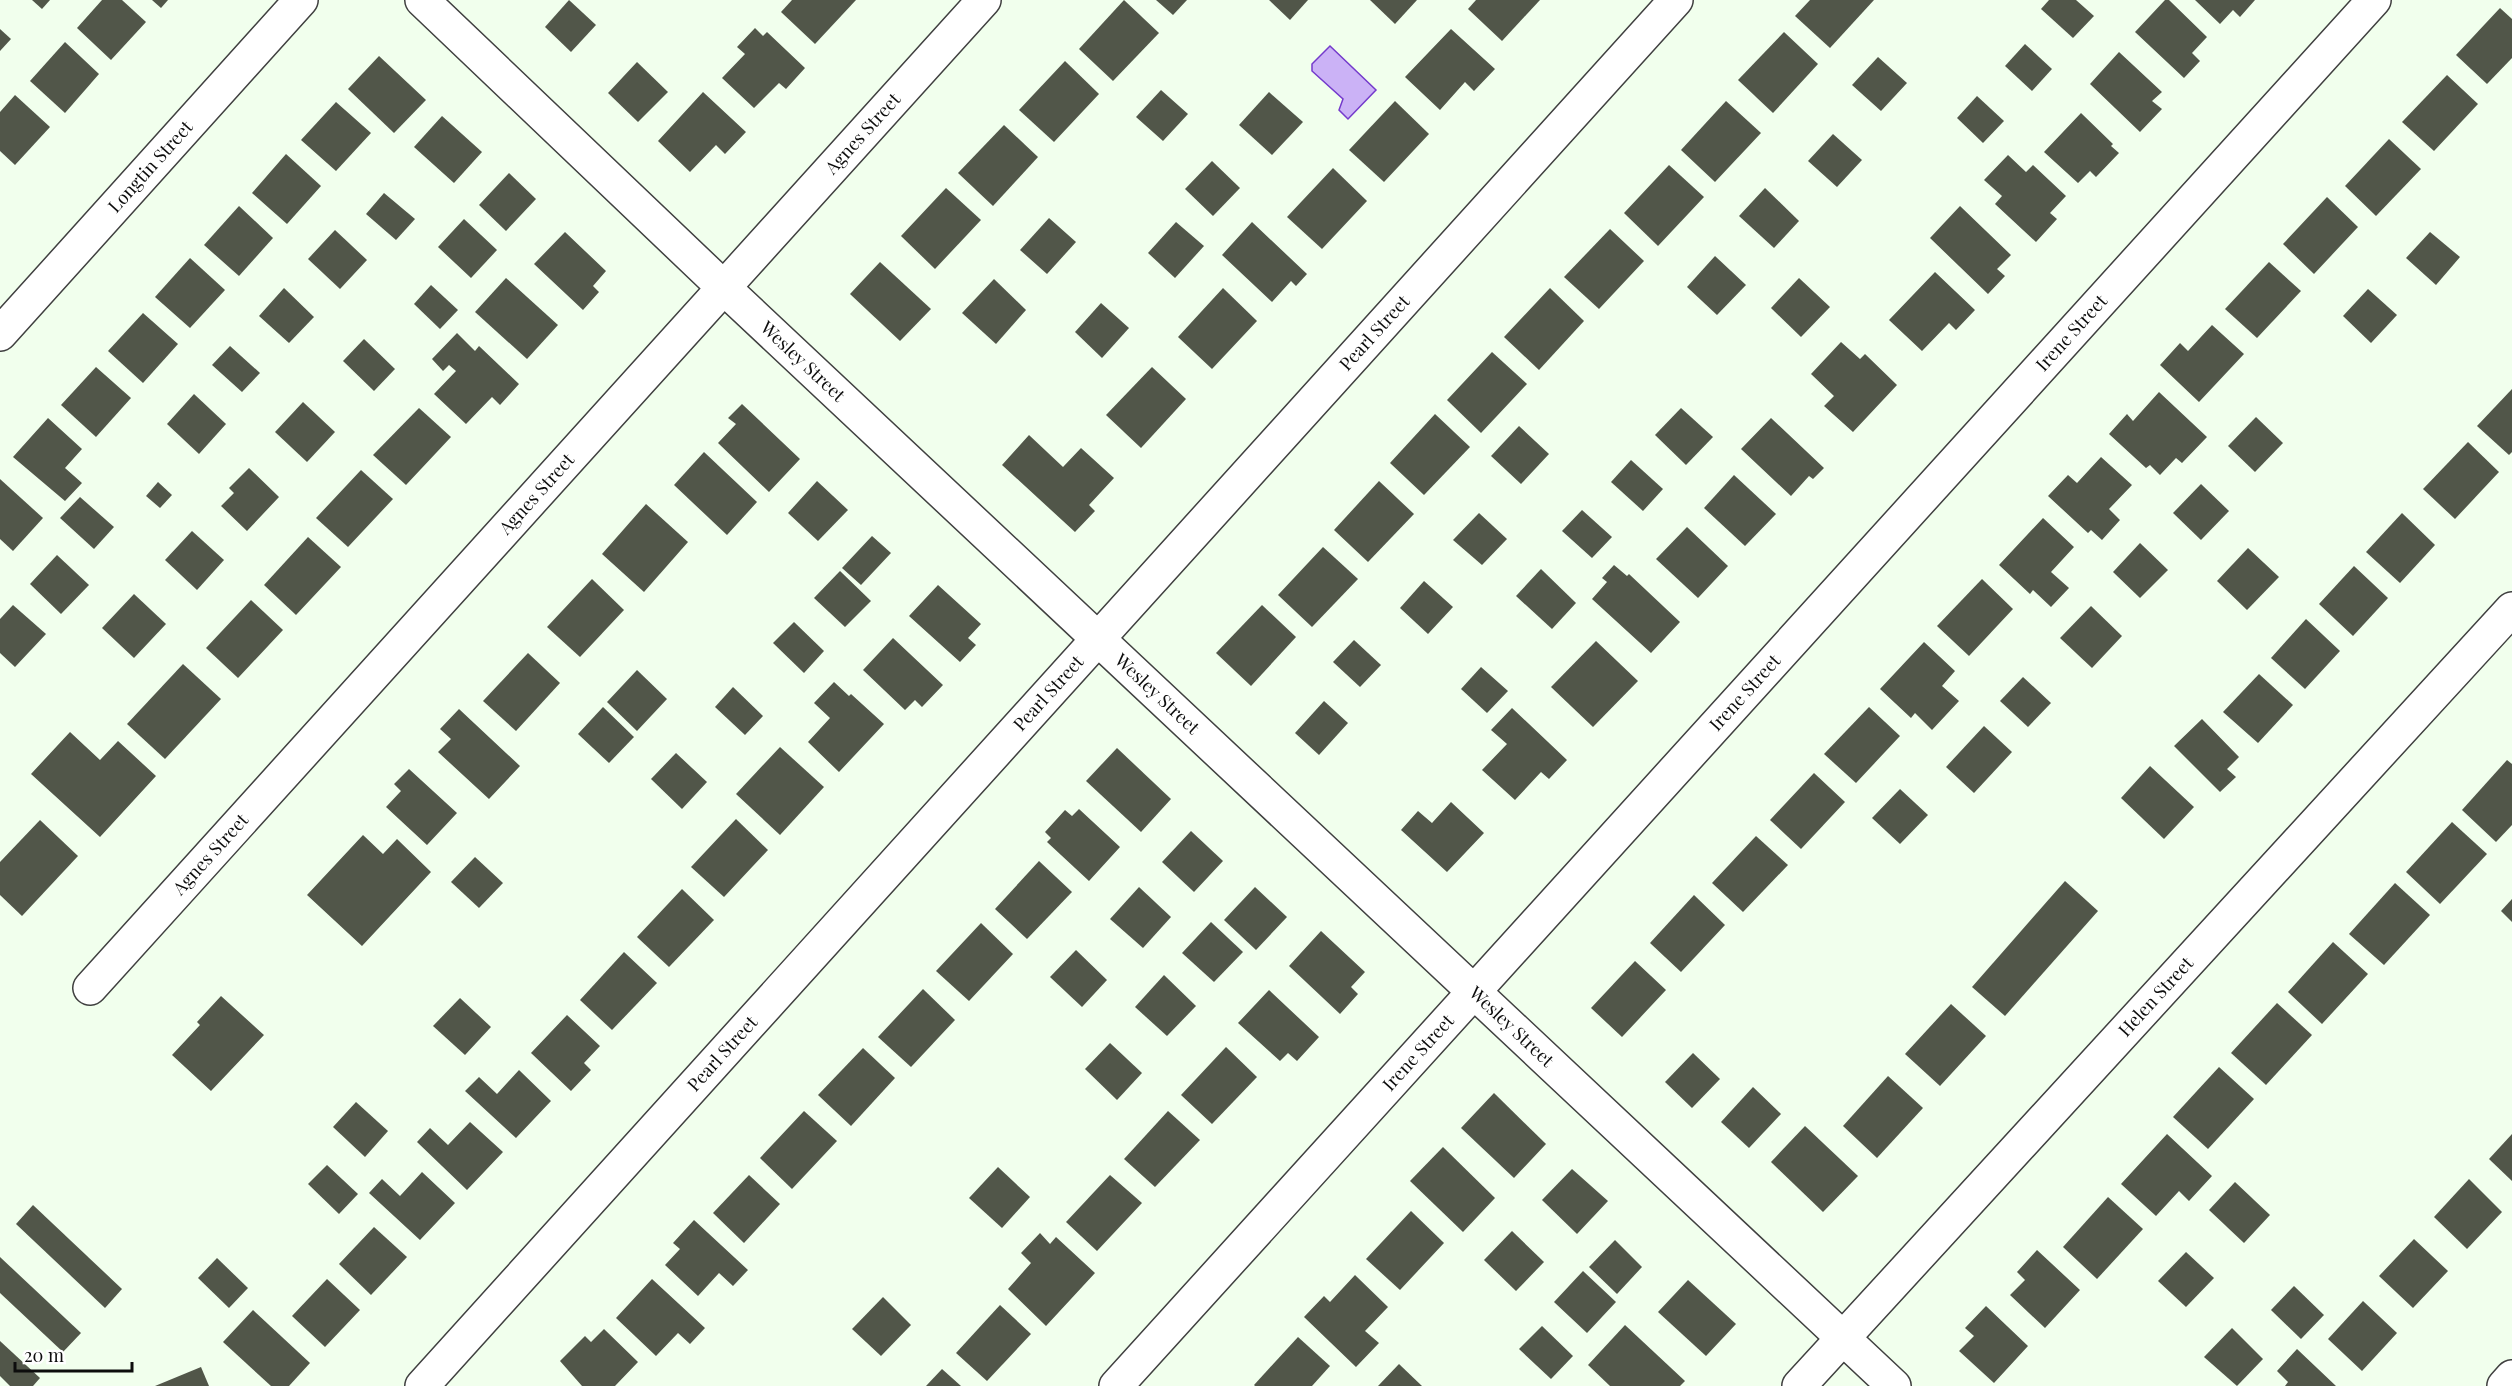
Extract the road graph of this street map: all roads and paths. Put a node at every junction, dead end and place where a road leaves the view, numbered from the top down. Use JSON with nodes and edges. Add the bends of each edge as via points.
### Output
{"nodes":[{"id":1,"x":301,"y":0,"type":"edge"},
{"id":2,"x":422,"y":0,"type":"edge"},
{"id":3,"x":984,"y":0,"type":"edge"},
{"id":4,"x":1676,"y":0,"type":"edge"},
{"id":5,"x":2374,"y":0,"type":"edge"},
{"id":6,"x":723,"y":287,"type":"junction"},
{"id":7,"x":0,"y":334,"type":"edge"},
{"id":8,"x":2512,"y":609,"type":"edge"},
{"id":9,"x":1099,"y":639,"type":"junction"},
{"id":10,"x":90,"y":988,"type":"dead end"},
{"id":11,"x":1473,"y":992,"type":"junction"},
{"id":12,"x":1843,"y":1339,"type":"junction"},
{"id":13,"x":2512,"y":1377,"type":"edge"},
{"id":14,"x":422,"y":1386,"type":"edge"},
{"id":15,"x":1116,"y":1386,"type":"edge"},
{"id":16,"x":1799,"y":1386,"type":"edge"},
{"id":17,"x":1894,"y":1386,"type":"edge"},
{"id":18,"x":2504,"y":1386,"type":"edge"}],
"edges":[{"from":1,"to":7,"type":"street","name":"Longtin Street"},
{"from":2,"to":6,"type":"street","name":"Wesley Street"},
{"from":3,"to":6,"type":"street","name":"Agnes Street"},
{"from":4,"to":9,"type":"street","name":"Pearl Street"},
{"from":5,"to":11,"type":"street","name":"Irene Street"},
{"from":6,"to":9,"type":"street","name":"Wesley Street"},
{"from":6,"to":10,"type":"street","name":"Agnes Street"},
{"from":8,"to":12,"type":"street","name":"Helen Street"},
{"from":9,"to":11,"type":"street","name":"Wesley Street"},
{"from":9,"to":14,"type":"street","name":"Pearl Street"},
{"from":11,"to":12,"type":"street","name":"Wesley Street"},
{"from":11,"to":15,"type":"street","name":"Irene Street"},
{"from":12,"to":16,"type":"street","name":"Helen Street"},
{"from":12,"to":17,"type":"street","name":"Wesley Street"},
{"from":13,"to":18,"type":"street"}]}
